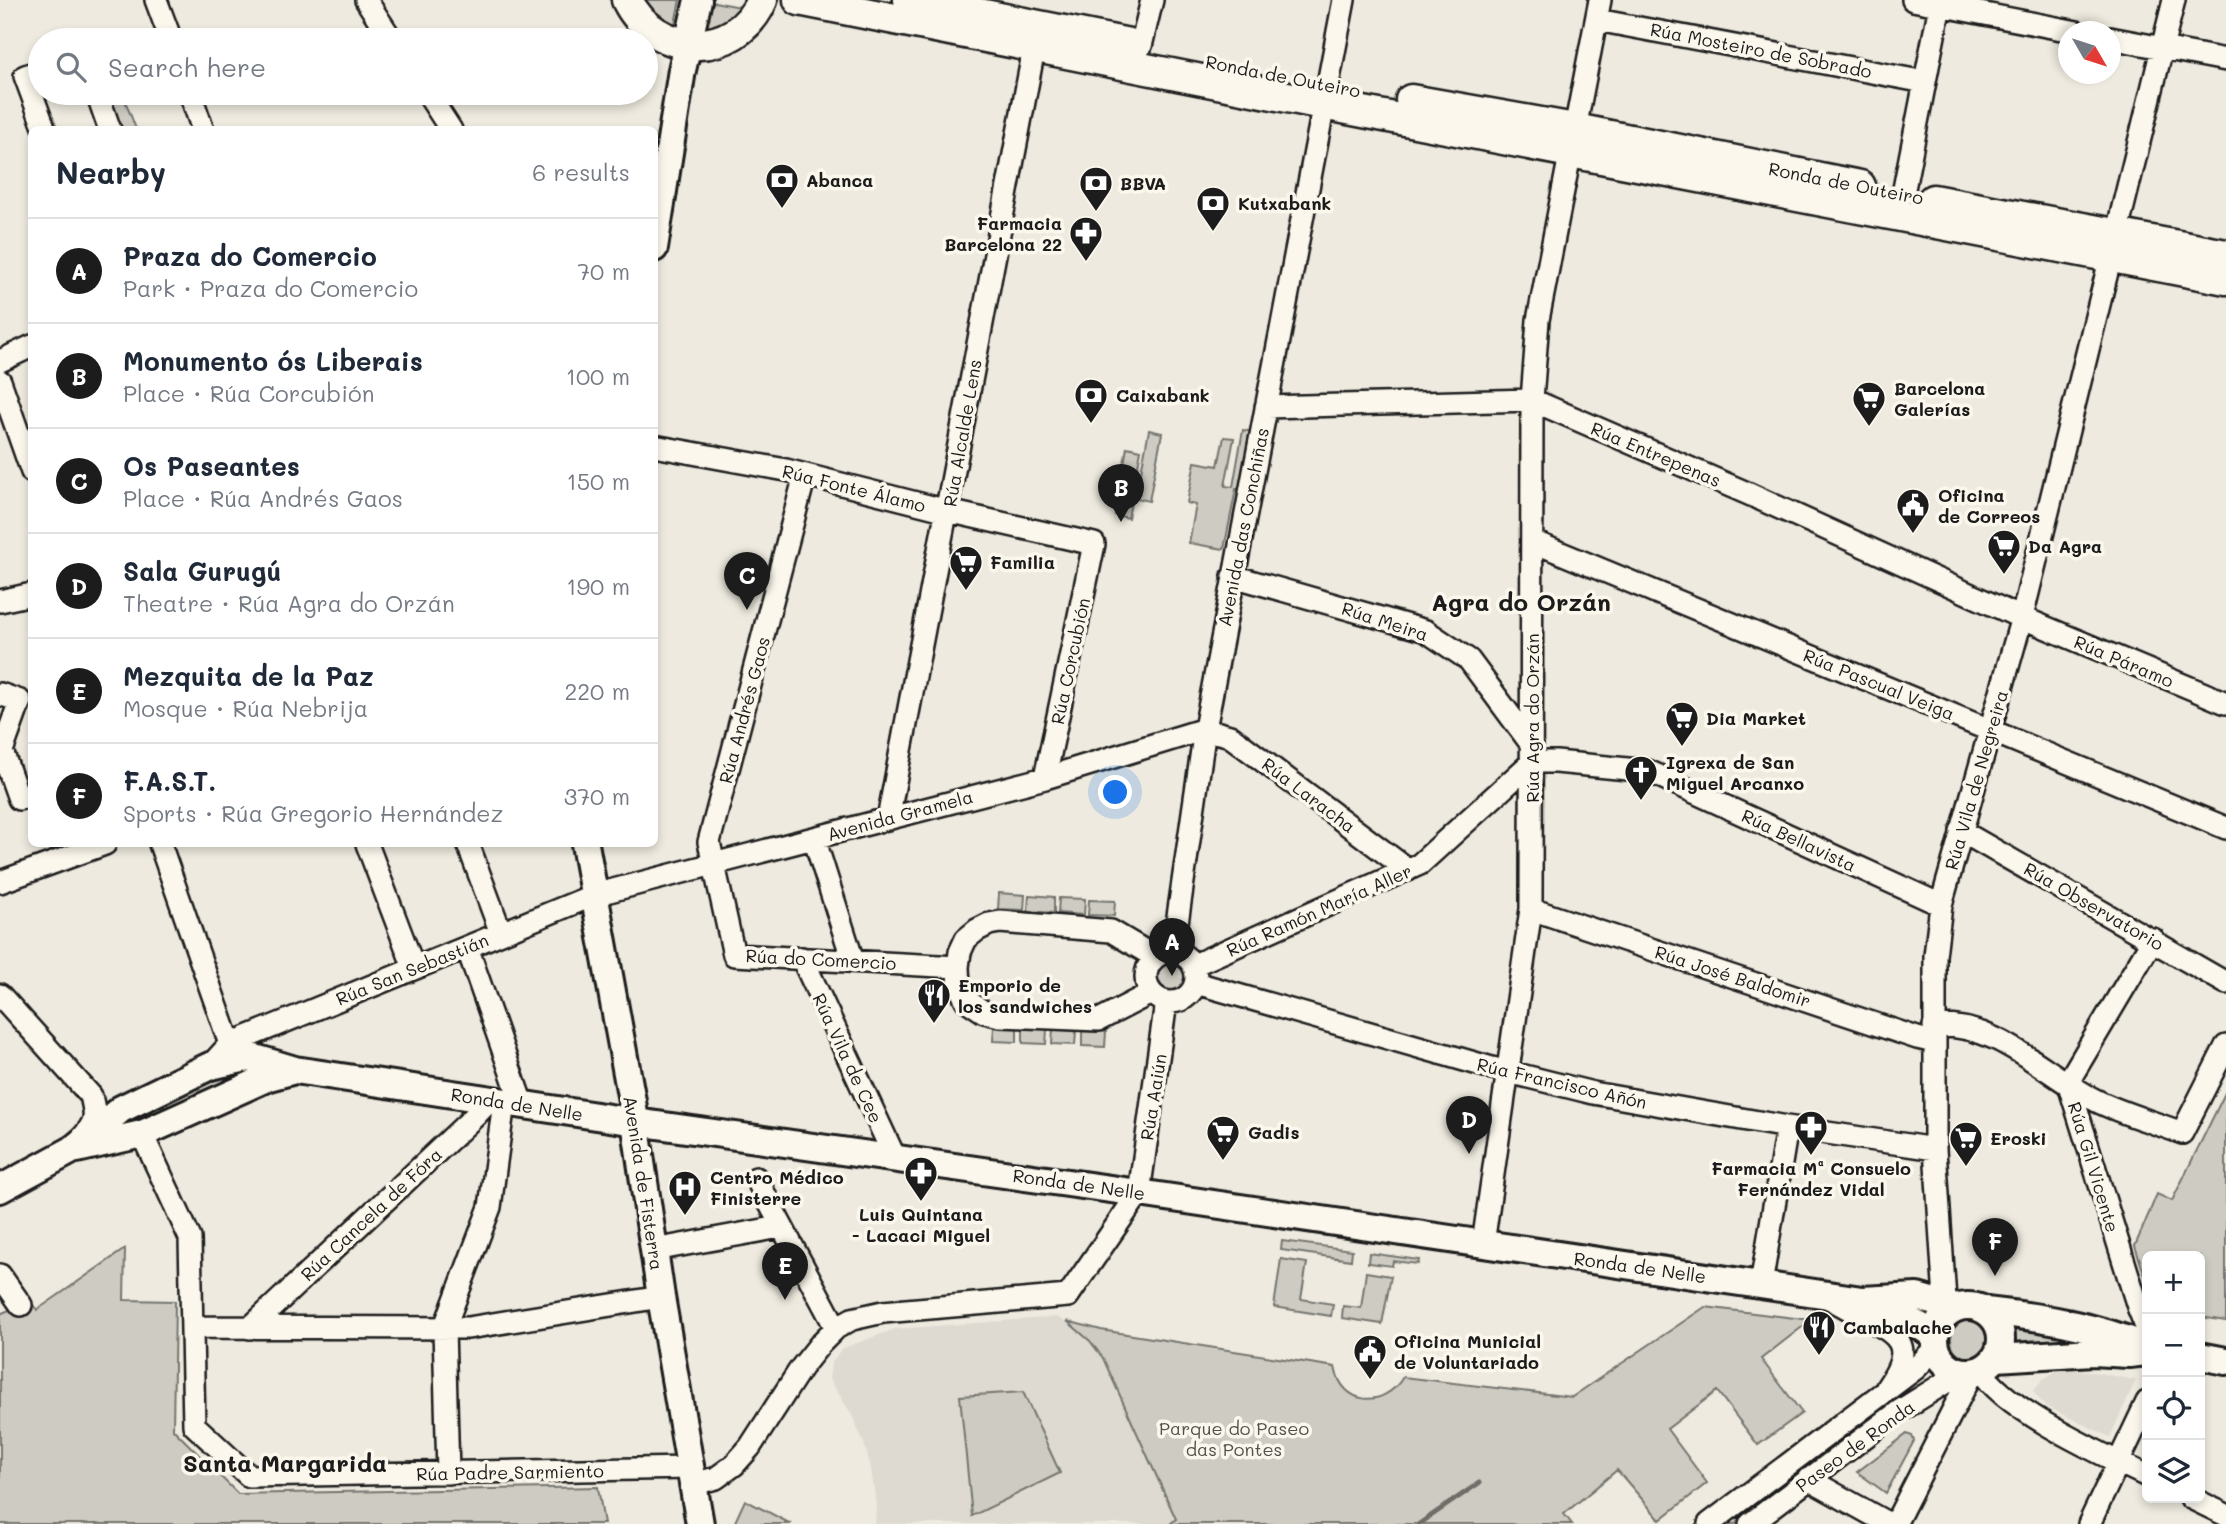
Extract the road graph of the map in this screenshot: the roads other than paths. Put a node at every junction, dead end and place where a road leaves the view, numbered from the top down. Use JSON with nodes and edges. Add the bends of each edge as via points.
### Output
{"nodes":[{"id":1,"x":156,"y":0,"type":"edge"},
{"id":2,"x":366,"y":0,"type":"edge"},
{"id":3,"x":627,"y":0,"type":"edge"},
{"id":4,"x":688,"y":0,"type":"edge"},
{"id":5,"x":698,"y":0,"type":"edge"},
{"id":6,"x":762,"y":0,"type":"edge"},
{"id":7,"x":799,"y":0,"type":"edge"},
{"id":8,"x":909,"y":0,"type":"edge"},
{"id":9,"x":1152,"y":0,"type":"edge"},
{"id":10,"x":1344,"y":0,"type":"edge"},
{"id":11,"x":1913,"y":0,"type":"edge"},
{"id":12,"x":2174,"y":0,"type":"edge"},
{"id":13,"x":1940,"y":3,"type":"edge"},
{"id":14,"x":1598,"y":10,"type":"edge"},
{"id":15,"x":166,"y":28,"type":"edge"},
{"id":16,"x":384,"y":28,"type":"edge"},
{"id":17,"x":648,"y":28,"type":"edge"},
{"id":18,"x":2058,"y":28,"type":"edge"},
{"id":19,"x":658,"y":34,"type":"edge"},
{"id":20,"x":1035,"y":36,"type":"junction"},
{"id":21,"x":2121,"y":40,"type":"edge"},
{"id":22,"x":687,"y":45,"type":"junction"},
{"id":23,"x":1141,"y":46,"type":"junction"},
{"id":24,"x":2162,"y":48,"type":"junction"},
{"id":25,"x":2226,"y":60,"type":"edge"},
{"id":26,"x":1925,"y":82,"type":"junction"},
{"id":27,"x":1326,"y":94,"type":"junction"},
{"id":28,"x":36,"y":105,"type":"edge"},
{"id":29,"x":101,"y":105,"type":"edge"},
{"id":30,"x":194,"y":105,"type":"edge"},
{"id":31,"x":435,"y":105,"type":"edge"},
{"id":32,"x":44,"y":126,"type":"edge"},
{"id":33,"x":109,"y":126,"type":"edge"},
{"id":34,"x":202,"y":126,"type":"edge"},
{"id":35,"x":448,"y":126,"type":"edge"},
{"id":36,"x":1573,"y":140,"type":"junction"},
{"id":37,"x":661,"y":158,"type":"edge"},
{"id":38,"x":1903,"y":194,"type":"junction"},
{"id":39,"x":658,"y":197,"type":"edge"},
{"id":40,"x":2114,"y":245,"type":"junction"},
{"id":41,"x":2226,"y":255,"type":"edge"},
{"id":42,"x":2226,"y":279,"type":"edge"},
{"id":43,"x":28,"y":348,"type":"edge"},
{"id":44,"x":0,"y":361,"type":"edge"},
{"id":45,"x":0,"y":381,"type":"edge"},
{"id":46,"x":1532,"y":400,"type":"junction"},
{"id":47,"x":1266,"y":407,"type":"junction"},
{"id":48,"x":658,"y":447,"type":"edge"},
{"id":49,"x":28,"y":461,"type":"edge"},
{"id":50,"x":805,"y":475,"type":"junction"},
{"id":51,"x":948,"y":511,"type":"junction"},
{"id":52,"x":1532,"y":541,"type":"junction"},
{"id":53,"x":1094,"y":544,"type":"joint"},
{"id":54,"x":1233,"y":576,"type":"junction"},
{"id":55,"x":28,"y":595,"type":"edge"},
{"id":56,"x":0,"y":601,"type":"edge"},
{"id":57,"x":2022,"y":617,"type":"junction"},
{"id":58,"x":0,"y":694,"type":"edge"},
{"id":59,"x":2226,"y":704,"type":"edge"},
{"id":60,"x":1205,"y":729,"type":"junction"},
{"id":61,"x":1990,"y":730,"type":"junction"},
{"id":62,"x":1532,"y":753,"type":"junction"},
{"id":63,"x":1045,"y":778,"type":"junction"},
{"id":64,"x":28,"y":796,"type":"edge"},
{"id":65,"x":888,"y":818,"type":"junction"},
{"id":66,"x":2226,"y":828,"type":"edge"},
{"id":67,"x":1961,"y":831,"type":"junction"},
{"id":68,"x":814,"y":838,"type":"junction"},
{"id":69,"x":98,"y":847,"type":"edge"},
{"id":70,"x":161,"y":847,"type":"edge"},
{"id":71,"x":368,"y":847,"type":"edge"},
{"id":72,"x":469,"y":847,"type":"edge"},
{"id":73,"x":586,"y":847,"type":"edge"},
{"id":74,"x":713,"y":864,"type":"junction"},
{"id":75,"x":1408,"y":870,"type":"junction"},
{"id":76,"x":0,"y":882,"type":"edge"},
{"id":77,"x":594,"y":895,"type":"junction"},
{"id":78,"x":1941,"y":905,"type":"junction"},
{"id":79,"x":1531,"y":909,"type":"junction"},
{"id":80,"x":501,"y":933,"type":"junction"},
{"id":81,"x":2153,"y":939,"type":"junction"},
{"id":82,"x":467,"y":947,"type":"junction"},
{"id":83,"x":1164,"y":954,"type":"junction"},
{"id":84,"x":802,"y":958,"type":"junction"},
{"id":85,"x":853,"y":961,"type":"junction"},
{"id":86,"x":958,"y":967,"type":"junction"},
{"id":87,"x":414,"y":968,"type":"junction"},
{"id":88,"x":1195,"y":974,"type":"junction"},
{"id":89,"x":2226,"y":983,"type":"edge"},
{"id":90,"x":1159,"y":997,"type":"junction"},
{"id":91,"x":5,"y":1010,"type":"edge"},
{"id":92,"x":1935,"y":1034,"type":"junction"},
{"id":93,"x":2226,"y":1046,"type":"edge"},
{"id":94,"x":236,"y":1051,"type":"junction"},
{"id":95,"x":295,"y":1070,"type":"junction"},
{"id":96,"x":1508,"y":1072,"type":"junction"},
{"id":97,"x":269,"y":1077,"type":"junction"},
{"id":98,"x":2068,"y":1082,"type":"junction"},
{"id":99,"x":90,"y":1096,"type":"junction"},
{"id":100,"x":505,"y":1102,"type":"junction"},
{"id":101,"x":121,"y":1109,"type":"junction"},
{"id":102,"x":636,"y":1122,"type":"junction"},
{"id":103,"x":1787,"y":1127,"type":"junction"},
{"id":104,"x":142,"y":1134,"type":"junction"},
{"id":105,"x":1935,"y":1149,"type":"junction"},
{"id":106,"x":72,"y":1150,"type":"junction"},
{"id":107,"x":895,"y":1158,"type":"junction"},
{"id":108,"x":756,"y":1178,"type":"dead end"},
{"id":109,"x":0,"y":1189,"type":"edge"},
{"id":110,"x":1139,"y":1193,"type":"junction"},
{"id":111,"x":780,"y":1227,"type":"junction"},
{"id":112,"x":1483,"y":1244,"type":"junction"},
{"id":113,"x":654,"y":1250,"type":"junction"},
{"id":114,"x":0,"y":1275,"type":"edge"},
{"id":115,"x":1761,"y":1285,"type":"junction"},
{"id":116,"x":1821,"y":1294,"type":"junction"},
{"id":117,"x":662,"y":1297,"type":"junction"},
{"id":118,"x":1863,"y":1300,"type":"junction"},
{"id":119,"x":21,"y":1306,"type":"dead end"},
{"id":120,"x":1986,"y":1311,"type":"junction"},
{"id":121,"x":1943,"y":1315,"type":"junction"},
{"id":122,"x":2142,"y":1317,"type":"edge"},
{"id":123,"x":192,"y":1327,"type":"junction"},
{"id":124,"x":250,"y":1328,"type":"junction"},
{"id":125,"x":835,"y":1328,"type":"junction"},
{"id":126,"x":444,"y":1329,"type":"junction"},
{"id":127,"x":2142,"y":1346,"type":"edge"},
{"id":128,"x":2142,"y":1350,"type":"edge"},
{"id":129,"x":2205,"y":1357,"type":"edge"},
{"id":130,"x":2226,"y":1360,"type":"edge"},
{"id":131,"x":1978,"y":1368,"type":"junction"},
{"id":132,"x":1883,"y":1393,"type":"junction"},
{"id":133,"x":2142,"y":1413,"type":"edge"},
{"id":134,"x":2119,"y":1463,"type":"junction"},
{"id":135,"x":447,"y":1473,"type":"junction"},
{"id":136,"x":2142,"y":1474,"type":"edge"},
{"id":137,"x":692,"y":1476,"type":"junction"},
{"id":138,"x":1808,"y":1479,"type":"junction"},
{"id":139,"x":2201,"y":1503,"type":"edge"},
{"id":140,"x":2226,"y":1515,"type":"edge"},
{"id":141,"x":700,"y":1524,"type":"edge"},
{"id":142,"x":1709,"y":1524,"type":"edge"},
{"id":143,"x":1750,"y":1524,"type":"edge"},
{"id":144,"x":1889,"y":1524,"type":"edge"},
{"id":145,"x":1895,"y":1524,"type":"edge"},
{"id":146,"x":2089,"y":1524,"type":"edge"}],
"edges":[{"from":1,"to":15,"type":"street"},
{"from":2,"to":16,"type":"street"},
{"from":3,"to":17,"type":"main road"},
{"from":4,"to":22,"type":"street"},
{"from":5,"to":22,"type":"street"},
{"from":6,"to":22,"type":"main road","via":[[736,32],[721,40]]},
{"from":7,"to":20,"type":"main road","name":"Ronda de Outeiro"},
{"from":8,"to":20,"type":"main road","name":"Ronda de Outeiro"},
{"from":9,"to":23,"type":"street"},
{"from":10,"to":27,"type":"street","name":"Avenida das Conchiñas"},
{"from":11,"to":13,"type":"street"},
{"from":12,"to":24,"type":"street","name":"Rúa Vila de Negreira"},
{"from":13,"to":18,"type":"street"},
{"from":13,"to":26,"type":"street"},
{"from":14,"to":26,"type":"street","name":"Rúa Mosteiro de Sobrado"},
{"from":14,"to":36,"type":"street","name":"Rúa Agra do Orzán"},
{"from":19,"to":22,"type":"main road"},
{"from":20,"to":23,"type":"main road","name":"Ronda de Outeiro"},
{"from":20,"to":27,"type":"main road","name":"Ronda de Outeiro"},
{"from":20,"to":51,"type":"street","name":"Rúa Alcalde Lens"},
{"from":21,"to":24,"type":"street"},
{"from":22,"to":37,"type":"street"},
{"from":23,"to":27,"type":"main road","name":"Ronda de Outeiro"},
{"from":24,"to":25,"type":"street"},
{"from":24,"to":40,"type":"street","name":"Rúa Vila de Negreira"},
{"from":26,"to":38,"type":"street"},
{"from":27,"to":36,"type":"main road","name":"Ronda de Outeiro"},
{"from":27,"to":47,"type":"street","name":"Avenida das Conchiñas"},
{"from":28,"to":32,"type":"street"},
{"from":29,"to":33,"type":"street"},
{"from":30,"to":34,"type":"street"},
{"from":31,"to":35,"type":"street"},
{"from":36,"to":38,"type":"main road","name":"Ronda de Outeiro"},
{"from":36,"to":40,"type":"main road","name":"Ronda de Outeiro"},
{"from":36,"to":46,"type":"street","name":"Rúa Agra do Orzán","via":[[1538,320]]},
{"from":37,"to":39,"type":"street"},
{"from":38,"to":40,"type":"main road","name":"Ronda de Outeiro"},
{"from":40,"to":41,"type":"main road","name":"Ronda de Outeiro"},
{"from":40,"to":42,"type":"main road","name":"Ronda de Outeiro"},
{"from":40,"to":57,"type":"street","name":"Rúa Vila de Negreira"},
{"from":43,"to":44,"type":"street"},
{"from":45,"to":49,"type":"street"},
{"from":46,"to":47,"type":"street","name":"Rúa Entrepenas"},
{"from":46,"to":52,"type":"street","name":"Rúa Agra do Orzán"},
{"from":46,"to":57,"type":"street","name":"Rúa Entrepenas"},
{"from":47,"to":54,"type":"street","name":"Avenida das Conchiñas"},
{"from":48,"to":50,"type":"street","name":"Rúa Fonte Álamo"},
{"from":50,"to":51,"type":"street","name":"Rúa Fonte Álamo"},
{"from":50,"to":74,"type":"street","name":"Rúa Andrés Gaos","via":[[709,842]]},
{"from":51,"to":53,"type":"street","name":"Rúa Fonte Álamo"},
{"from":51,"to":65,"type":"street","name":"Rúa Alcalde Lens"},
{"from":52,"to":61,"type":"street","name":"Rúa Pascual Veiga"},
{"from":52,"to":62,"type":"street","name":"Rúa Agra do Orzán"},
{"from":53,"to":63,"type":"street","name":"Rúa Corcubión"},
{"from":54,"to":60,"type":"street","name":"Avenida das Conchiñas"},
{"from":54,"to":62,"type":"street","name":"Rúa Meira","via":[[1426,631],[1469,660]]},
{"from":55,"to":56,"type":"street"},
{"from":57,"to":59,"type":"street","name":"Rúa Páramo"},
{"from":57,"to":61,"type":"street","name":"Rúa Vila de Negreira"},
{"from":58,"to":64,"type":"street","via":[[20,701],[2,751],[19,799]]},
{"from":60,"to":63,"type":"street","name":"Avenida Gramela"},
{"from":60,"to":75,"type":"street","name":"Rúa Laracha","via":[[1230,736]]},
{"from":60,"to":83,"type":"street","name":"Avenida das Conchiñas"},
{"from":61,"to":66,"type":"street","name":"Rúa Pascual Veiga"},
{"from":61,"to":67,"type":"street","name":"Rúa Vila de Negreira"},
{"from":62,"to":75,"type":"street","name":"Rúa Ramón María Aller","via":[[1420,864]]},
{"from":62,"to":78,"type":"street","name":"Rúa Bellavista","via":[[1556,762],[1648,771]]},
{"from":62,"to":79,"type":"street","name":"Rúa Agra do Orzán"},
{"from":63,"to":65,"type":"street","name":"Avenida Gramela"},
{"from":65,"to":68,"type":"street","name":"Avenida Gramela"},
{"from":67,"to":78,"type":"street","name":"Rúa Vila de Negreira"},
{"from":67,"to":81,"type":"street","name":"Rúa Observatorio"},
{"from":68,"to":74,"type":"street","name":"Avenida Gramela"},
{"from":68,"to":85,"type":"street"},
{"from":69,"to":76,"type":"street"},
{"from":70,"to":94,"type":"street"},
{"from":71,"to":87,"type":"street"},
{"from":72,"to":80,"type":"street"},
{"from":73,"to":77,"type":"street","name":"Avenida de Fisterra"},
{"from":74,"to":77,"type":"street","name":"Avenida Gramela"},
{"from":74,"to":84,"type":"street","name":"Rúa do Comercio","via":[[734,955]]},
{"from":75,"to":88,"type":"street","name":"Rúa Ramón María Aller"},
{"from":77,"to":80,"type":"street","name":"Rúa San Sebastián"},
{"from":77,"to":102,"type":"street","name":"Avenida de Fisterra"},
{"from":78,"to":92,"type":"street","name":"Rúa Vila de Negreira","via":[[1935,956]]},
{"from":79,"to":92,"type":"street","name":"Rúa José Baldomir","via":[[1917,1038]]},
{"from":79,"to":96,"type":"street","name":"Rúa Agra do Orzán"},
{"from":80,"to":82,"type":"street","name":"Rúa San Sebastián"},
{"from":81,"to":89,"type":"street","name":"Rúa Observatorio"},
{"from":81,"to":98,"type":"street","name":"Rúa Gil Vicente"},
{"from":82,"to":87,"type":"street","name":"Rúa San Sebastián"},
{"from":82,"to":100,"type":"street"},
{"from":83,"to":86,"type":"street","via":[[1111,930],[1000,922],[966,939]]},
{"from":83,"to":88,"type":"street","via":[[1185,955]]},
{"from":83,"to":90,"type":"street","via":[[1147,970],[1147,986]]},
{"from":84,"to":85,"type":"street","name":"Rúa do Comercio"},
{"from":84,"to":107,"type":"street","name":"Rúa Vila de Cee"},
{"from":85,"to":86,"type":"street","name":"Rúa do Comercio"},
{"from":86,"to":90,"type":"street","via":[[959,986],[966,999],[984,1012],[1000,1016],[1099,1020]]},
{"from":87,"to":94,"type":"street","name":"Rúa San Sebastián"},
{"from":88,"to":90,"type":"street","via":[[1188,996],[1181,1000]]},
{"from":88,"to":96,"type":"street","name":"Rúa Francisco Añón"},
{"from":90,"to":110,"type":"street","name":"Rúa Aaiún"},
{"from":91,"to":99,"type":"street"},
{"from":92,"to":98,"type":"street","name":"Rúa José Baldomir","via":[[1954,1024],[1997,1037]]},
{"from":92,"to":105,"type":"street","name":"Rúa Vila de Negreira"},
{"from":93,"to":98,"type":"street","name":"Rúa José Baldomir","via":[[2182,1133],[2097,1101]]},
{"from":94,"to":95,"type":"street","name":"Ronda de Nelle"},
{"from":94,"to":97,"type":"street"},
{"from":94,"to":101,"type":"street","name":"Ronda de Nelle"},
{"from":95,"to":97,"type":"street","name":"Ronda de Nelle"},
{"from":95,"to":100,"type":"street","name":"Ronda de Nelle"},
{"from":96,"to":103,"type":"street","name":"Rúa Francisco Añón","via":[[1593,1093]]},
{"from":96,"to":112,"type":"street","name":"Rúa Agra do Orzán"},
{"from":97,"to":104,"type":"street","name":"Ronda de Nelle"},
{"from":98,"to":122,"type":"street","name":"Rúa Gil Vicente"},
{"from":99,"to":101,"type":"street","via":[[102,1108]]},
{"from":99,"to":106,"type":"street","via":[[96,1115]]},
{"from":100,"to":102,"type":"street","name":"Ronda de Nelle"},
{"from":100,"to":124,"type":"street","name":"Rúa Cancela de Fóra","via":[[475,1116]]},
{"from":100,"to":126,"type":"street","via":[[490,1207]]},
{"from":101,"to":106,"type":"street","name":"Ronda de Nelle"},
{"from":102,"to":107,"type":"street","name":"Ronda de Nelle"},
{"from":102,"to":113,"type":"street","name":"Avenida de Fisterra"},
{"from":103,"to":105,"type":"street","name":"Rúa Francisco Añón"},
{"from":103,"to":115,"type":"street"},
{"from":104,"to":106,"type":"street","name":"Ronda de Nelle"},
{"from":104,"to":123,"type":"street","name":"Rúa Padre Sarmiento","via":[[190,1238]]},
{"from":105,"to":121,"type":"street","name":"Rúa Vila de Negreira"},
{"from":106,"to":109,"type":"street","name":"Ronda de Nelle"},
{"from":107,"to":110,"type":"street","name":"Ronda de Nelle"},
{"from":108,"to":111,"type":"street"},
{"from":110,"to":112,"type":"street","name":"Ronda de Nelle"},
{"from":110,"to":125,"type":"street","via":[[1068,1296],[883,1312]]},
{"from":111,"to":113,"type":"street"},
{"from":111,"to":125,"type":"street"},
{"from":112,"to":115,"type":"street","name":"Ronda de Nelle"},
{"from":113,"to":117,"type":"street","name":"Avenida de Fisterra"},
{"from":114,"to":119,"type":"street"},
{"from":115,"to":116,"type":"street","name":"Ronda de Nelle"},
{"from":116,"to":118,"type":"street","name":"Ronda de Nelle"},
{"from":116,"to":132,"type":"street","name":"Paseo de Ronda","via":[[1889,1329],[1896,1338],[1900,1364]]},
{"from":117,"to":126,"type":"street"},
{"from":117,"to":137,"type":"street","name":"Avenida de Fisterra"},
{"from":118,"to":121,"type":"street","name":"Ronda de Nelle","via":[[1920,1326]]},
{"from":118,"to":121,"type":"street","name":"Ronda de Nelle","via":[[1917,1297],[1934,1288]]},
{"from":120,"to":121,"type":"street","via":[[1966,1306]]},
{"from":120,"to":127,"type":"street","via":[[2056,1320],[2117,1334]]},
{"from":120,"to":131,"type":"street","via":[[2000,1327],[2001,1349]]},
{"from":121,"to":131,"type":"street","via":[[1945,1363]]},
{"from":121,"to":132,"type":"street","name":"Paseo de Ronda","via":[[1916,1368]]},
{"from":123,"to":124,"type":"street"},
{"from":123,"to":135,"type":"street","name":"Rúa Padre Sarmiento","via":[[194,1425],[249,1476]]},
{"from":124,"to":126,"type":"street"},
{"from":125,"to":137,"type":"street","via":[[801,1368],[742,1456],[716,1478]]},
{"from":126,"to":135,"type":"street"},
{"from":128,"to":131,"type":"street","via":[[2093,1352]]},
{"from":129,"to":130,"type":"street"},
{"from":131,"to":134,"type":"street","via":[[2008,1399]]},
{"from":131,"to":138,"type":"street","name":"Paseo de Ronda","via":[[1898,1412]]},
{"from":131,"to":145,"type":"street"},
{"from":132,"to":142,"type":"street","name":"Paseo de Ronda"},
{"from":133,"to":134,"type":"street"},
{"from":134,"to":136,"type":"street"},
{"from":134,"to":146,"type":"street"},
{"from":135,"to":137,"type":"street","name":"Rúa Padre Sarmiento"},
{"from":137,"to":141,"type":"street","name":"Avenida de Fisterra"},
{"from":138,"to":143,"type":"street","name":"Paseo de Ronda"},
{"from":138,"to":144,"type":"street"},
{"from":139,"to":140,"type":"street"}]}
